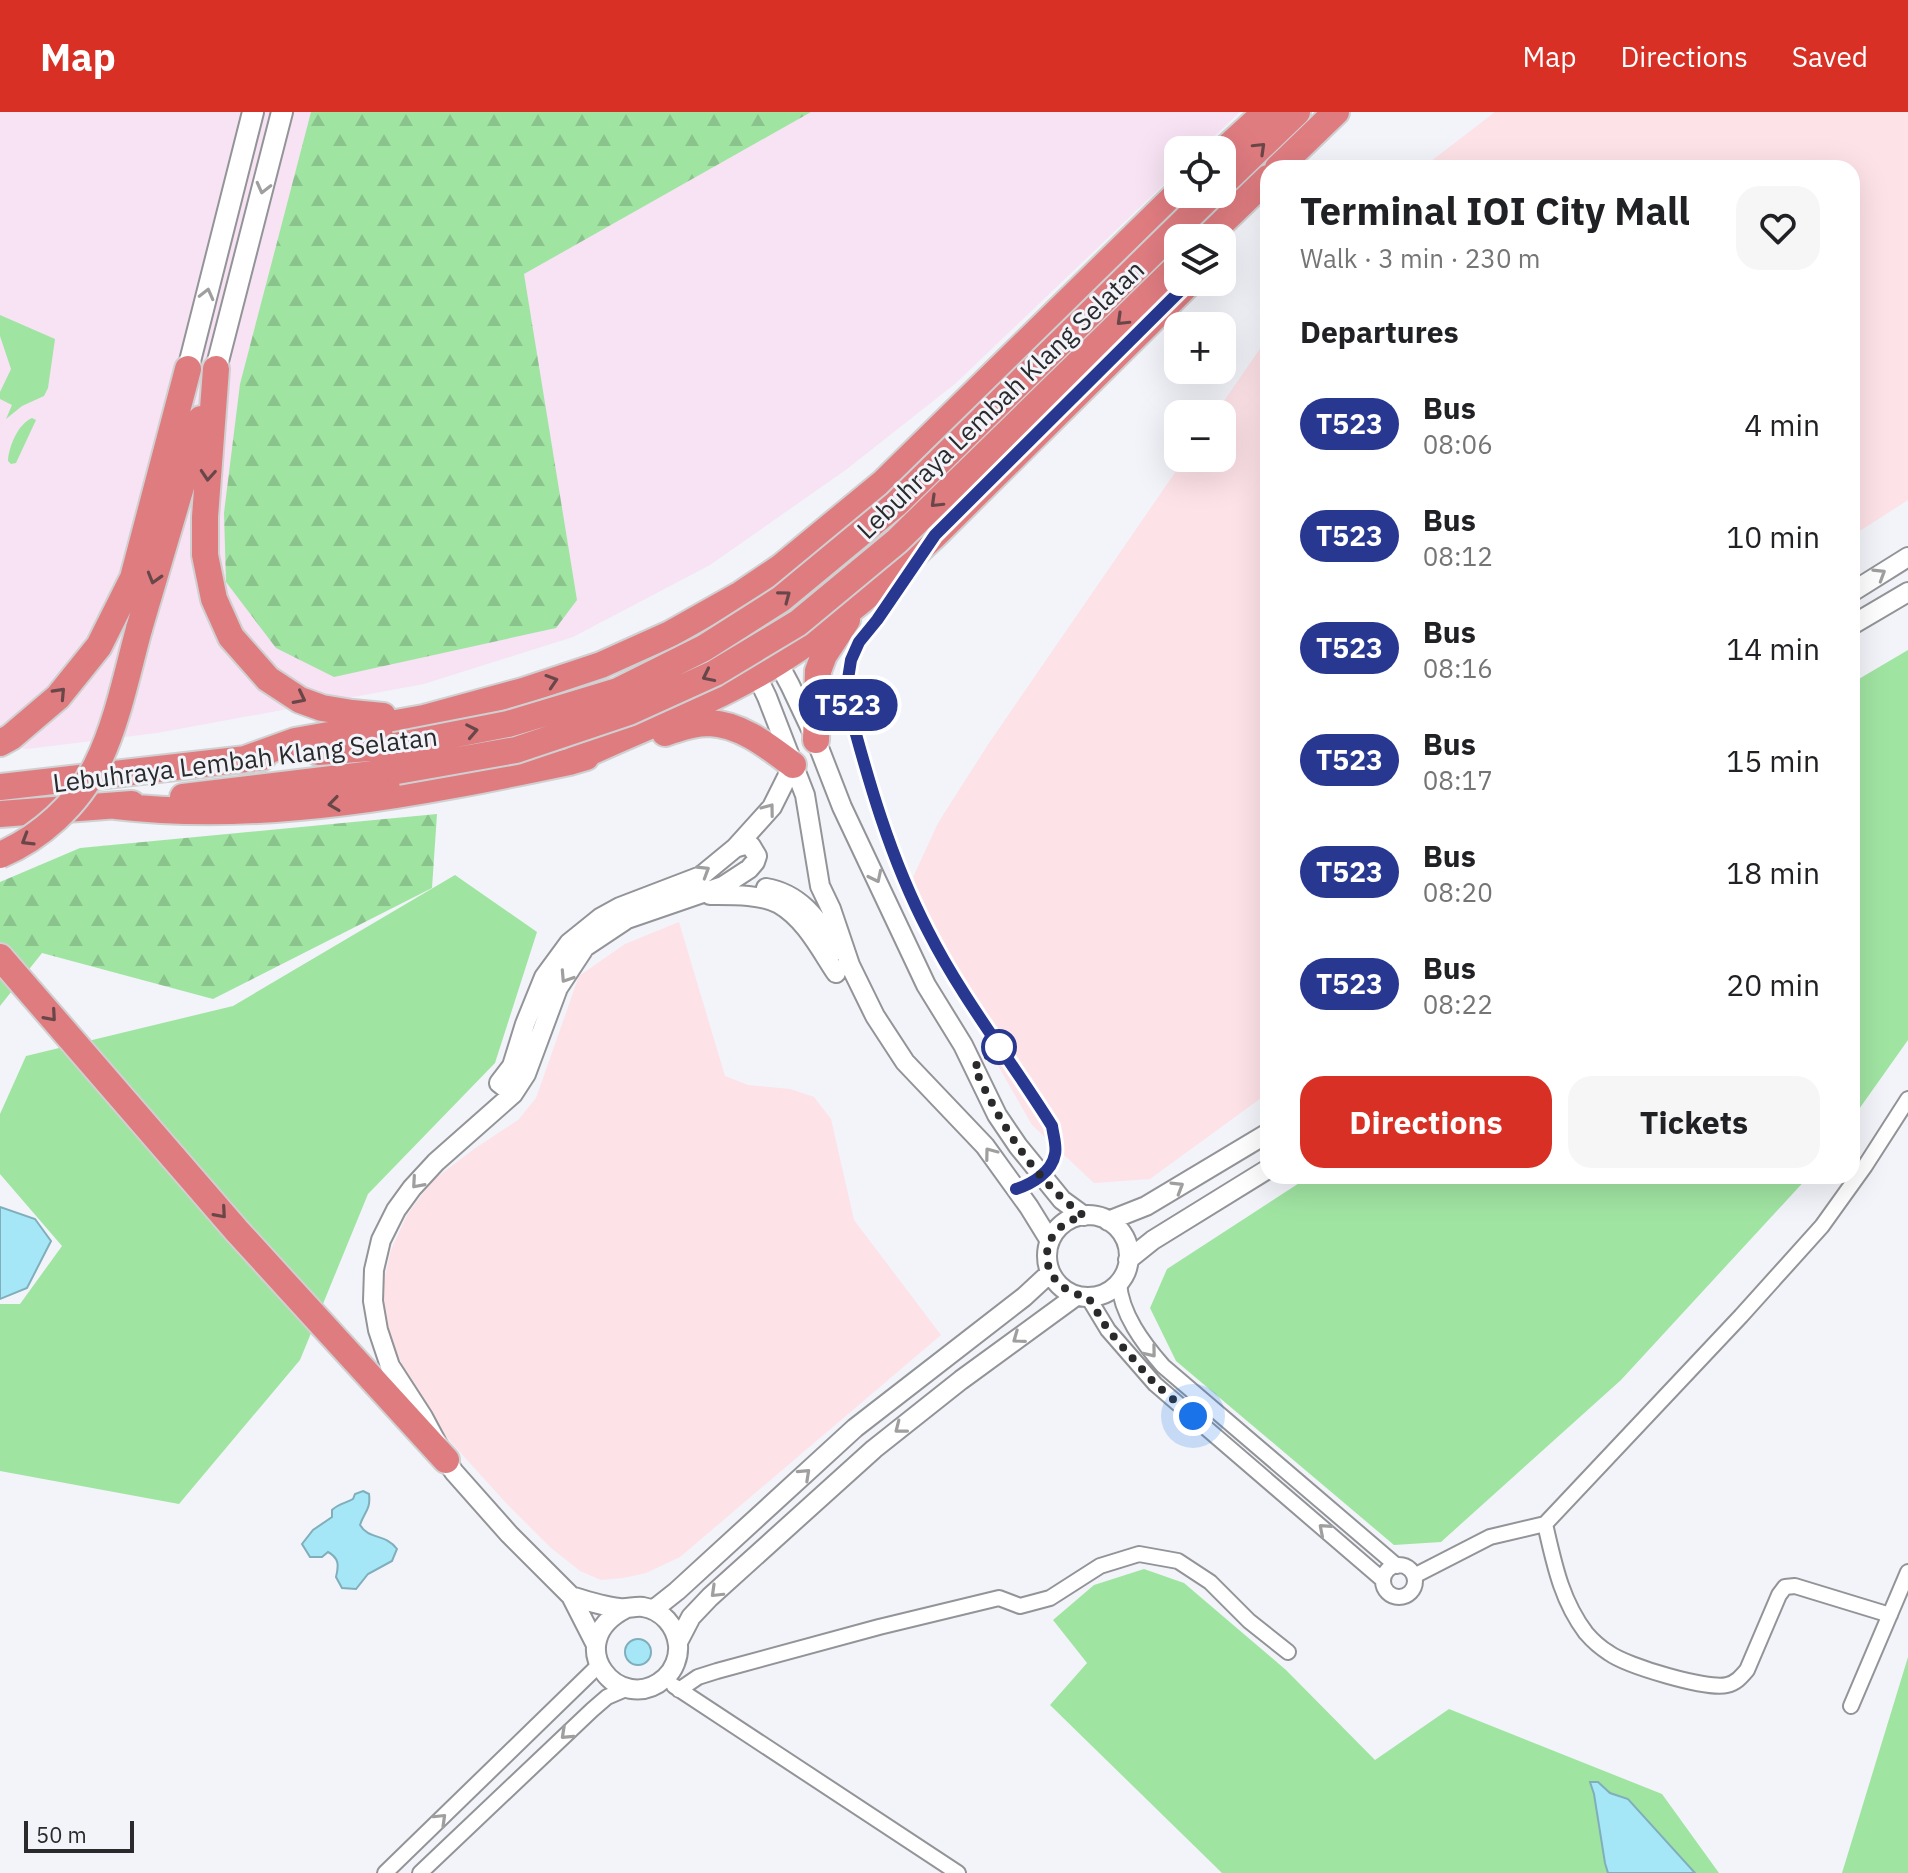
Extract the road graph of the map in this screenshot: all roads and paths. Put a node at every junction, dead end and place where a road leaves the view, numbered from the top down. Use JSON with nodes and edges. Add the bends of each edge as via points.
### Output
{"nodes":[{"id":1,"x":253,"y":112,"type":"edge"},
{"id":2,"x":282,"y":112,"type":"edge"},
{"id":3,"x":1266,"y":112,"type":"edge"},
{"id":4,"x":1297,"y":112,"type":"edge"},
{"id":5,"x":1336,"y":112,"type":"edge"},
{"id":6,"x":1317,"y":131,"type":"junction"},
{"id":7,"x":1236,"y":139,"type":"edge"},
{"id":8,"x":1286,"y":160,"type":"edge"},
{"id":9,"x":1296,"y":160,"type":"edge"},
{"id":10,"x":1236,"y":171,"type":"edge"},
{"id":11,"x":1260,"y":186,"type":"edge"},
{"id":12,"x":1260,"y":205,"type":"edge"},
{"id":13,"x":1164,"y":207,"type":"edge"},
{"id":14,"x":1198,"y":208,"type":"edge"},
{"id":15,"x":1221,"y":224,"type":"edge"},
{"id":16,"x":1236,"y":232,"type":"edge"},
{"id":17,"x":1164,"y":280,"type":"edge"},
{"id":18,"x":1176,"y":296,"type":"edge"},
{"id":19,"x":188,"y":369,"type":"joint"},
{"id":20,"x":216,"y":369,"type":"junction"},
{"id":21,"x":1908,"y":557,"type":"edge"},
{"id":22,"x":1860,"y":587,"type":"edge"},
{"id":23,"x":1908,"y":592,"type":"edge"},
{"id":24,"x":863,"y":598,"type":"junction"},
{"id":25,"x":732,"y":600,"type":"junction"},
{"id":26,"x":1860,"y":620,"type":"edge"},
{"id":27,"x":767,"y":668,"type":"junction"},
{"id":28,"x":424,"y":718,"type":"junction"},
{"id":29,"x":816,"y":740,"type":"junction"},
{"id":30,"x":0,"y":743,"type":"edge"},
{"id":31,"x":396,"y":758,"type":"junction"},
{"id":32,"x":245,"y":759,"type":"junction"},
{"id":33,"x":569,"y":762,"type":"junction"},
{"id":34,"x":793,"y":765,"type":"junction"},
{"id":35,"x":0,"y":787,"type":"edge"},
{"id":36,"x":116,"y":806,"type":"junction"},
{"id":37,"x":0,"y":814,"type":"edge"},
{"id":38,"x":735,"y":848,"type":"junction"},
{"id":39,"x":0,"y":855,"type":"edge"},
{"id":40,"x":723,"y":886,"type":"junction"},
{"id":41,"x":699,"y":894,"type":"junction"},
{"id":42,"x":623,"y":913,"type":"junction"},
{"id":43,"x":0,"y":957,"type":"edge"},
{"id":44,"x":843,"y":969,"type":"junction"},
{"id":45,"x":1908,"y":1099,"type":"edge"},
{"id":46,"x":1260,"y":1138,"type":"edge"},
{"id":47,"x":1860,"y":1173,"type":"edge"},
{"id":48,"x":1260,"y":1174,"type":"edge"},
{"id":49,"x":1852,"y":1184,"type":"edge"},
{"id":50,"x":1084,"y":1216,"type":"junction"},
{"id":51,"x":1108,"y":1221,"type":"junction"},
{"id":52,"x":1050,"y":1241,"type":"junction"},
{"id":53,"x":1128,"y":1260,"type":"junction"},
{"id":54,"x":1050,"y":1273,"type":"junction"},
{"id":55,"x":1119,"y":1283,"type":"junction"},
{"id":56,"x":1082,"y":1296,"type":"junction"},
{"id":57,"x":446,"y":1460,"type":"junction"},
{"id":58,"x":1545,"y":1524,"type":"junction"},
{"id":59,"x":1397,"y":1566,"type":"junction"},
{"id":60,"x":1908,"y":1572,"type":"edge"},
{"id":61,"x":1414,"y":1576,"type":"junction"},
{"id":62,"x":1383,"y":1580,"type":"junction"},
{"id":63,"x":571,"y":1596,"type":"junction"},
{"id":64,"x":625,"y":1609,"type":"junction"},
{"id":65,"x":653,"y":1610,"type":"junction"},
{"id":66,"x":1890,"y":1615,"type":"junction"},
{"id":67,"x":678,"y":1642,"type":"junction"},
{"id":68,"x":596,"y":1645,"type":"junction"},
{"id":69,"x":1288,"y":1652,"type":"dead end"},
{"id":70,"x":599,"y":1665,"type":"junction"},
{"id":71,"x":672,"y":1684,"type":"junction"},
{"id":72,"x":628,"y":1688,"type":"junction"},
{"id":73,"x":1851,"y":1706,"type":"dead end"},
{"id":74,"x":935,"y":1866,"type":"edge"},
{"id":75,"x":385,"y":1873,"type":"edge"},
{"id":76,"x":420,"y":1873,"type":"edge"},
{"id":77,"x":958,"y":1873,"type":"edge"}],
"edges":[{"from":19,"to":1,"type":"main road","one_way":true},
{"from":2,"to":20,"type":"main road","one_way":true},
{"from":3,"to":7,"type":"highway"},
{"from":10,"to":4,"type":"highway","one_way":true},
{"from":5,"to":6,"type":"highway"},
{"from":6,"to":8,"type":"highway"},
{"from":6,"to":9,"type":"highway"},
{"from":11,"to":15,"type":"highway"},
{"from":12,"to":16,"type":"highway"},
{"from":13,"to":25,"type":"highway","via":[[884,482]]},
{"from":31,"to":14,"type":"highway","name":"Lebuhraya Lembah Klang Selatan","one_way":true,"bridge":true,"via":[[618,691],[704,648],[781,599],[896,504]]},
{"from":17,"to":31,"type":"highway","name":"Lebuhraya Lembah Klang Selatan","one_way":true,"bridge":true,"via":[[897,541],[798,623],[715,673],[629,712],[516,750]]},
{"from":18,"to":24,"type":"highway","via":[[935,535]]},
{"from":30,"to":19,"type":"highway","one_way":true,"via":[[58,697],[99,646],[133,578]]},
{"from":20,"to":28,"type":"highway","one_way":true,"via":[[205,555],[214,599],[231,637],[268,679],[300,700],[352,713]]},
{"from":20,"to":39,"type":"highway","one_way":true,"bridge":true,"via":[[97,765],[76,798],[41,832]]},
{"from":22,"to":21,"type":"street","one_way":true},
{"from":23,"to":26,"type":"street"},
{"from":24,"to":27,"type":"highway"},
{"from":24,"to":29,"type":"highway","via":[[836,634],[818,671]]},
{"from":25,"to":27,"type":"street"},
{"from":28,"to":25,"type":"highway","one_way":true,"via":[[601,665]]},
{"from":27,"to":29,"type":"street"},
{"from":27,"to":33,"type":"highway"},
{"from":27,"to":34,"type":"street"},
{"from":28,"to":32,"type":"highway","via":[[295,741]]},
{"from":29,"to":50,"type":"street","one_way":true,"via":[[926,985],[997,1115],[1062,1200]]},
{"from":31,"to":32,"type":"highway","name":"Lebuhraya Lembah Klang Selatan"},
{"from":31,"to":36,"type":"highway","name":"Lebuhraya Lembah Klang Selatan"},
{"from":32,"to":35,"type":"highway","name":"Lebuhraya Lembah Klang Selatan"},
{"from":33,"to":34,"type":"highway","via":[[709,723],[733,727]]},
{"from":33,"to":36,"type":"highway","one_way":true,"via":[[438,789],[321,805],[188,813]]},
{"from":38,"to":34,"type":"street","one_way":true,"via":[[772,807]]},
{"from":34,"to":44,"type":"street","via":[[805,795],[820,886],[831,909]]},
{"from":36,"to":37,"type":"highway","name":"Lebuhraya Lembah Klang Selatan"},
{"from":38,"to":40,"type":"street","via":[[751,846],[757,856],[749,869]]},
{"from":42,"to":38,"type":"street","one_way":true,"via":[[701,876]]},
{"from":40,"to":41,"type":"street"},
{"from":40,"to":44,"type":"street","via":[[771,888],[798,899],[821,924]]},
{"from":41,"to":42,"type":"street"},
{"from":41,"to":44,"type":"street","via":[[778,903]]},
{"from":42,"to":57,"type":"street","one_way":true,"via":[[585,947],[558,988],[526,1074],[506,1088],[412,1188],[381,1240],[374,1270],[378,1330],[390,1366]]},
{"from":43,"to":57,"type":"highway","one_way":true,"via":[[231,1225]]},
{"from":52,"to":44,"type":"street","one_way":true,"via":[[985,1146],[905,1062]]},
{"from":45,"to":47,"type":"street"},
{"from":51,"to":46,"type":"street","one_way":true,"via":[[1146,1206]]},
{"from":48,"to":53,"type":"street"},
{"from":49,"to":58,"type":"street","via":[[1822,1226],[1741,1316]]},
{"from":50,"to":51,"type":"street"},
{"from":50,"to":52,"type":"street","via":[[1063,1224]]},
{"from":51,"to":53,"type":"street","via":[[1124,1238]]},
{"from":52,"to":54,"type":"street"},
{"from":53,"to":55,"type":"street"},
{"from":54,"to":56,"type":"street","via":[[1065,1291]]},
{"from":65,"to":54,"type":"street","one_way":true,"via":[[855,1428]]},
{"from":55,"to":56,"type":"street","via":[[1099,1295]]},
{"from":55,"to":59,"type":"street","one_way":true,"via":[[1120,1297],[1142,1341],[1163,1366]]},
{"from":62,"to":56,"type":"street","one_way":true,"via":[[1155,1384]]},
{"from":56,"to":67,"type":"street","one_way":true,"via":[[961,1380],[874,1449],[710,1597]]},
{"from":57,"to":63,"type":"street"},
{"from":58,"to":61,"type":"street","via":[[1490,1537]]},
{"from":58,"to":66,"type":"street","via":[[1557,1578],[1588,1635],[1610,1654],[1683,1680],[1726,1685],[1738,1680],[1785,1587]]},
{"from":59,"to":61,"type":"street"},
{"from":59,"to":62,"type":"street","via":[[1387,1570]]},
{"from":60,"to":66,"type":"street"},
{"from":61,"to":62,"type":"street","via":[[1411,1591],[1397,1597],[1388,1593]]},
{"from":63,"to":64,"type":"street"},
{"from":63,"to":68,"type":"street"},
{"from":64,"to":65,"type":"street"},
{"from":64,"to":68,"type":"street","via":[[601,1628]]},
{"from":65,"to":67,"type":"street","via":[[669,1623]]},
{"from":66,"to":73,"type":"street"},
{"from":67,"to":71,"type":"street"},
{"from":68,"to":70,"type":"street"},
{"from":69,"to":71,"type":"street","via":[[1210,1582],[1178,1561],[1139,1554],[1100,1566],[1050,1598],[1020,1606],[999,1598]]},
{"from":70,"to":72,"type":"street","via":[[616,1684]]},
{"from":75,"to":70,"type":"street","one_way":true},
{"from":71,"to":72,"type":"street"},
{"from":71,"to":74,"type":"street"},
{"from":72,"to":76,"type":"street","one_way":true,"via":[[592,1710]]},
{"from":74,"to":77,"type":"street"}]}
